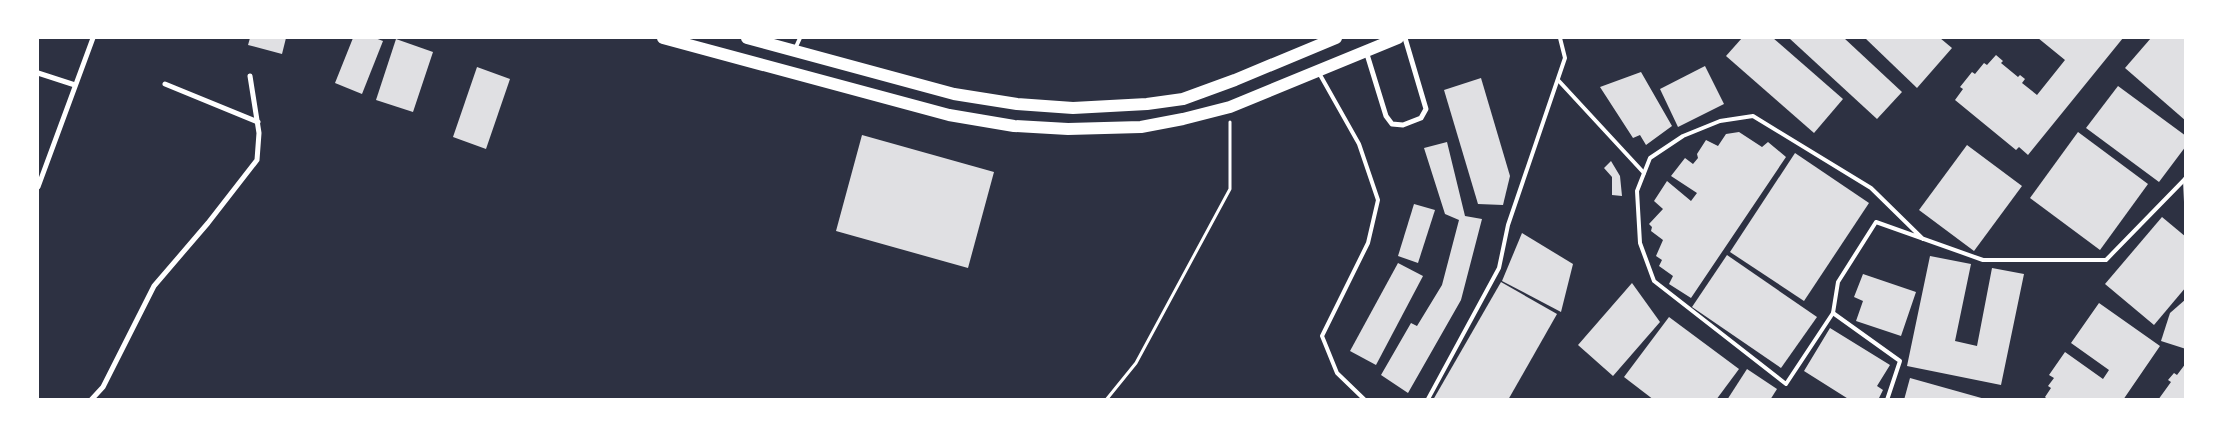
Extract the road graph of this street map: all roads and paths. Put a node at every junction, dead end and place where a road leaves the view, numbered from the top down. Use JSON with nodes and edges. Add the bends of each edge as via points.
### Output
{"nodes":[{"id":1,"x":93,"y":38,"type":"edge"},
{"id":2,"x":663,"y":38,"type":"edge"},
{"id":3,"x":747,"y":38,"type":"edge"},
{"id":4,"x":800,"y":38,"type":"edge"},
{"id":5,"x":1336,"y":38,"type":"edge"},
{"id":6,"x":1398,"y":38,"type":"edge"},
{"id":7,"x":1405,"y":38,"type":"edge"},
{"id":8,"x":1560,"y":38,"type":"edge"},
{"id":9,"x":1308,"y":50,"type":"junction"},
{"id":10,"x":794,"y":51,"type":"junction"},
{"id":11,"x":1366,"y":51,"type":"junction"},
{"id":12,"x":1318,"y":71,"type":"junction"},
{"id":13,"x":38,"y":73,"type":"edge"},
{"id":14,"x":250,"y":76,"type":"dead end"},
{"id":15,"x":1558,"y":80,"type":"junction"},
{"id":16,"x":165,"y":84,"type":"dead end"},
{"id":17,"x":75,"y":85,"type":"junction"},
{"id":18,"x":1230,"y":107,"type":"junction"},
{"id":19,"x":258,"y":122,"type":"junction"},
{"id":20,"x":1644,"y":173,"type":"junction"},
{"id":21,"x":2185,"y":178,"type":"edge"},
{"id":22,"x":38,"y":187,"type":"edge"},
{"id":23,"x":2186,"y":202,"type":"edge"},
{"id":24,"x":1923,"y":239,"type":"junction"},
{"id":25,"x":1832,"y":312,"type":"junction"},
{"id":26,"x":1428,"y":399,"type":"edge"},
{"id":27,"x":91,"y":400,"type":"edge"},
{"id":28,"x":1106,"y":400,"type":"edge"},
{"id":29,"x":1365,"y":400,"type":"edge"},
{"id":30,"x":1887,"y":400,"type":"edge"}],
"edges":[{"from":1,"to":17,"type":"street"},
{"from":2,"to":18,"type":"main road","via":[[949,115],[1014,126],[1068,129],[1141,126]]},
{"from":3,"to":10,"type":"main road"},
{"from":4,"to":10,"type":"lane"},
{"from":5,"to":9,"type":"main road"},
{"from":6,"to":11,"type":"main road"},
{"from":7,"to":11,"type":"street","via":[[1426,109],[1421,118],[1403,125],[1392,124],[1386,116]]},
{"from":8,"to":15,"type":"lane","via":[[1565,58]]},
{"from":9,"to":10,"type":"main road","via":[[1183,99],[1073,108],[1016,104],[954,94]]},
{"from":9,"to":12,"type":"main road"},
{"from":11,"to":12,"type":"main road"},
{"from":12,"to":18,"type":"main road"},
{"from":12,"to":29,"type":"lane","via":[[1359,144],[1378,200],[1368,244],[1322,336],[1337,373]]},
{"from":13,"to":17,"type":"street"},
{"from":14,"to":19,"type":"street"},
{"from":15,"to":20,"type":"lane"},
{"from":15,"to":26,"type":"lane","via":[[1508,226],[1499,268]]},
{"from":16,"to":19,"type":"street"},
{"from":17,"to":22,"type":"street"},
{"from":18,"to":28,"type":"path","via":[[1230,189],[1136,363]]},
{"from":19,"to":27,"type":"street","via":[[257,160],[154,286],[103,387]]},
{"from":20,"to":24,"type":"lane","via":[[1650,158],[1682,136],[1720,121],[1754,116],[1871,188]]},
{"from":20,"to":25,"type":"lane","via":[[1637,190],[1640,243],[1654,281],[1786,384]]},
{"from":21,"to":23,"type":"lane"},
{"from":21,"to":24,"type":"lane","via":[[2106,260],[1983,260]]},
{"from":24,"to":25,"type":"lane","via":[[1876,222],[1838,282]]},
{"from":25,"to":30,"type":"lane","via":[[1900,361]]}]}
